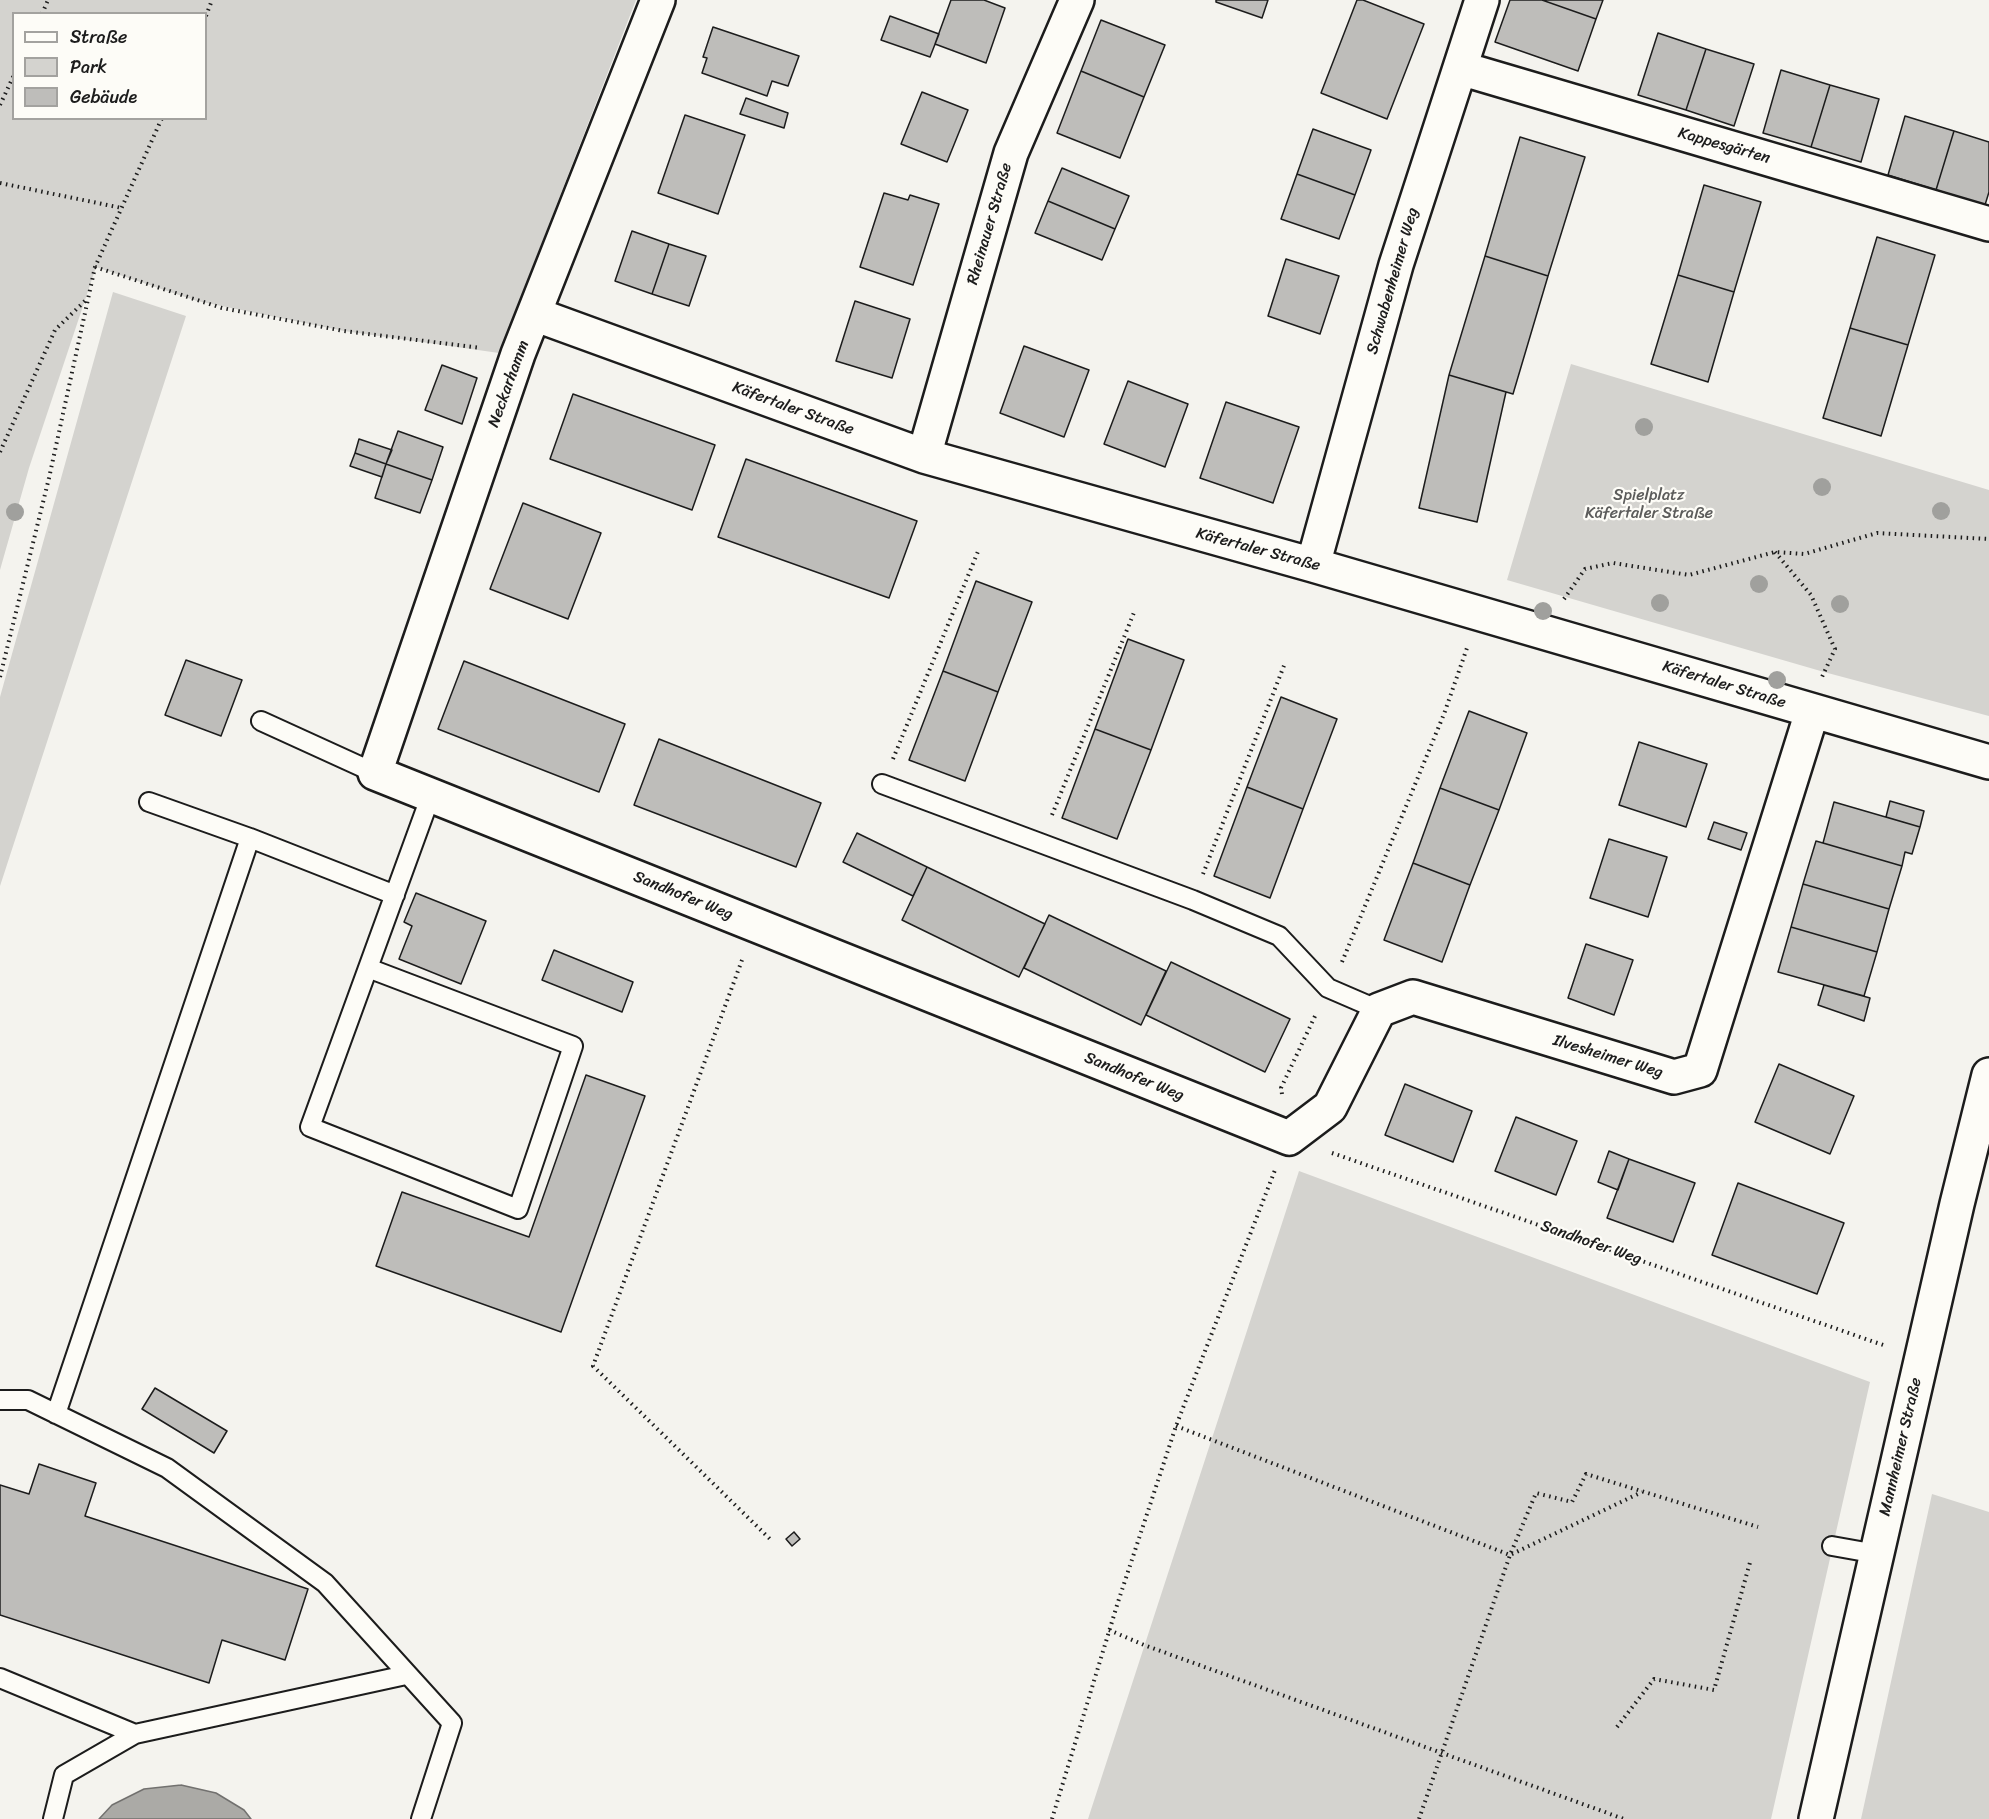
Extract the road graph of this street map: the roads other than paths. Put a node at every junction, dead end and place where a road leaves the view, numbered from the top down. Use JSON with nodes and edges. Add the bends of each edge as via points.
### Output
{"nodes":[{"id":1,"x":658,"y":0,"type":"edge"},
{"id":2,"x":1077,"y":0,"type":"edge"},
{"id":3,"x":1482,"y":0,"type":"edge"},
{"id":4,"x":1460,"y":68,"type":"junction"},
{"id":5,"x":1989,"y":224,"type":"edge"},
{"id":6,"x":534,"y":314,"type":"junction"},
{"id":7,"x":924,"y":456,"type":"junction"},
{"id":8,"x":1313,"y":564,"type":"junction"},
{"id":9,"x":1812,"y":712,"type":"junction"},
{"id":10,"x":261,"y":721,"type":"dead end"},
{"id":11,"x":1989,"y":762,"type":"edge"},
{"id":12,"x":375,"y":773,"type":"junction"},
{"id":13,"x":882,"y":784,"type":"road end"},
{"id":14,"x":431,"y":795,"type":"junction"},
{"id":15,"x":148,"y":802,"type":"dead end"},
{"id":16,"x":250,"y":838,"type":"junction"},
{"id":17,"x":395,"y":895,"type":"junction"},
{"id":18,"x":368,"y":968,"type":"junction"},
{"id":19,"x":1379,"y":1010,"type":"junction"},
{"id":20,"x":1989,"y":1075,"type":"edge"},
{"id":21,"x":0,"y":1400,"type":"edge"},
{"id":22,"x":56,"y":1414,"type":"junction"},
{"id":23,"x":1832,"y":1546,"type":"dead end"},
{"id":24,"x":1877,"y":1554,"type":"junction"},
{"id":25,"x":406,"y":1675,"type":"junction"},
{"id":26,"x":0,"y":1678,"type":"edge"},
{"id":27,"x":135,"y":1734,"type":"junction"},
{"id":28,"x":53,"y":1819,"type":"edge"},
{"id":29,"x":420,"y":1819,"type":"edge"},
{"id":30,"x":1816,"y":1819,"type":"edge"}],
"edges":[{"from":1,"to":6,"type":"street","name":"Neckarhamm"},
{"from":2,"to":7,"type":"street","name":"Rheinauer Straße","via":[[1011,153]]},
{"from":3,"to":4,"type":"street","name":"Schwabenheimer Weg"},
{"from":4,"to":5,"type":"street","name":"Kappesgärten"},
{"from":4,"to":8,"type":"street","name":"Schwabenheimer Weg","via":[[1396,266]]},
{"from":6,"to":7,"type":"street","name":"Käfertaler Straße"},
{"from":6,"to":12,"type":"street","name":"Neckarhamm"},
{"from":7,"to":8,"type":"street","name":"Käfertaler Straße"},
{"from":8,"to":9,"type":"street","name":"Käfertaler Straße"},
{"from":9,"to":11,"type":"street","name":"Käfertaler Straße"},
{"from":9,"to":19,"type":"street","name":"Ilvesheimer Weg","via":[[1700,1070],[1674,1077],[1413,997]]},
{"from":10,"to":12,"type":"lane"},
{"from":12,"to":14,"type":"street","name":"Sandhofer Weg"},
{"from":13,"to":19,"type":"lane","via":[[1279,936],[1328,988]]},
{"from":14,"to":17,"type":"lane"},
{"from":14,"to":19,"type":"street","name":"Sandhofer Weg","via":[[1289,1138],[1330,1107]]},
{"from":15,"to":16,"type":"lane"},
{"from":16,"to":17,"type":"lane"},
{"from":16,"to":22,"type":"lane"},
{"from":17,"to":18,"type":"lane"},
{"from":18,"to":18,"type":"lane","via":[[310,1127],[518,1209],[573,1046]]},
{"from":20,"to":24,"type":"street","name":"Mannheimer Straße"},
{"from":21,"to":22,"type":"lane","via":[[28,1400]]},
{"from":22,"to":25,"type":"lane","via":[[166,1468],[325,1583]]},
{"from":23,"to":24,"type":"lane"},
{"from":24,"to":30,"type":"street","name":"Mannheimer Straße"},
{"from":25,"to":27,"type":"lane"},
{"from":25,"to":29,"type":"lane","via":[[452,1723]]},
{"from":26,"to":27,"type":"lane"},
{"from":27,"to":28,"type":"lane","via":[[64,1775]]}]}
